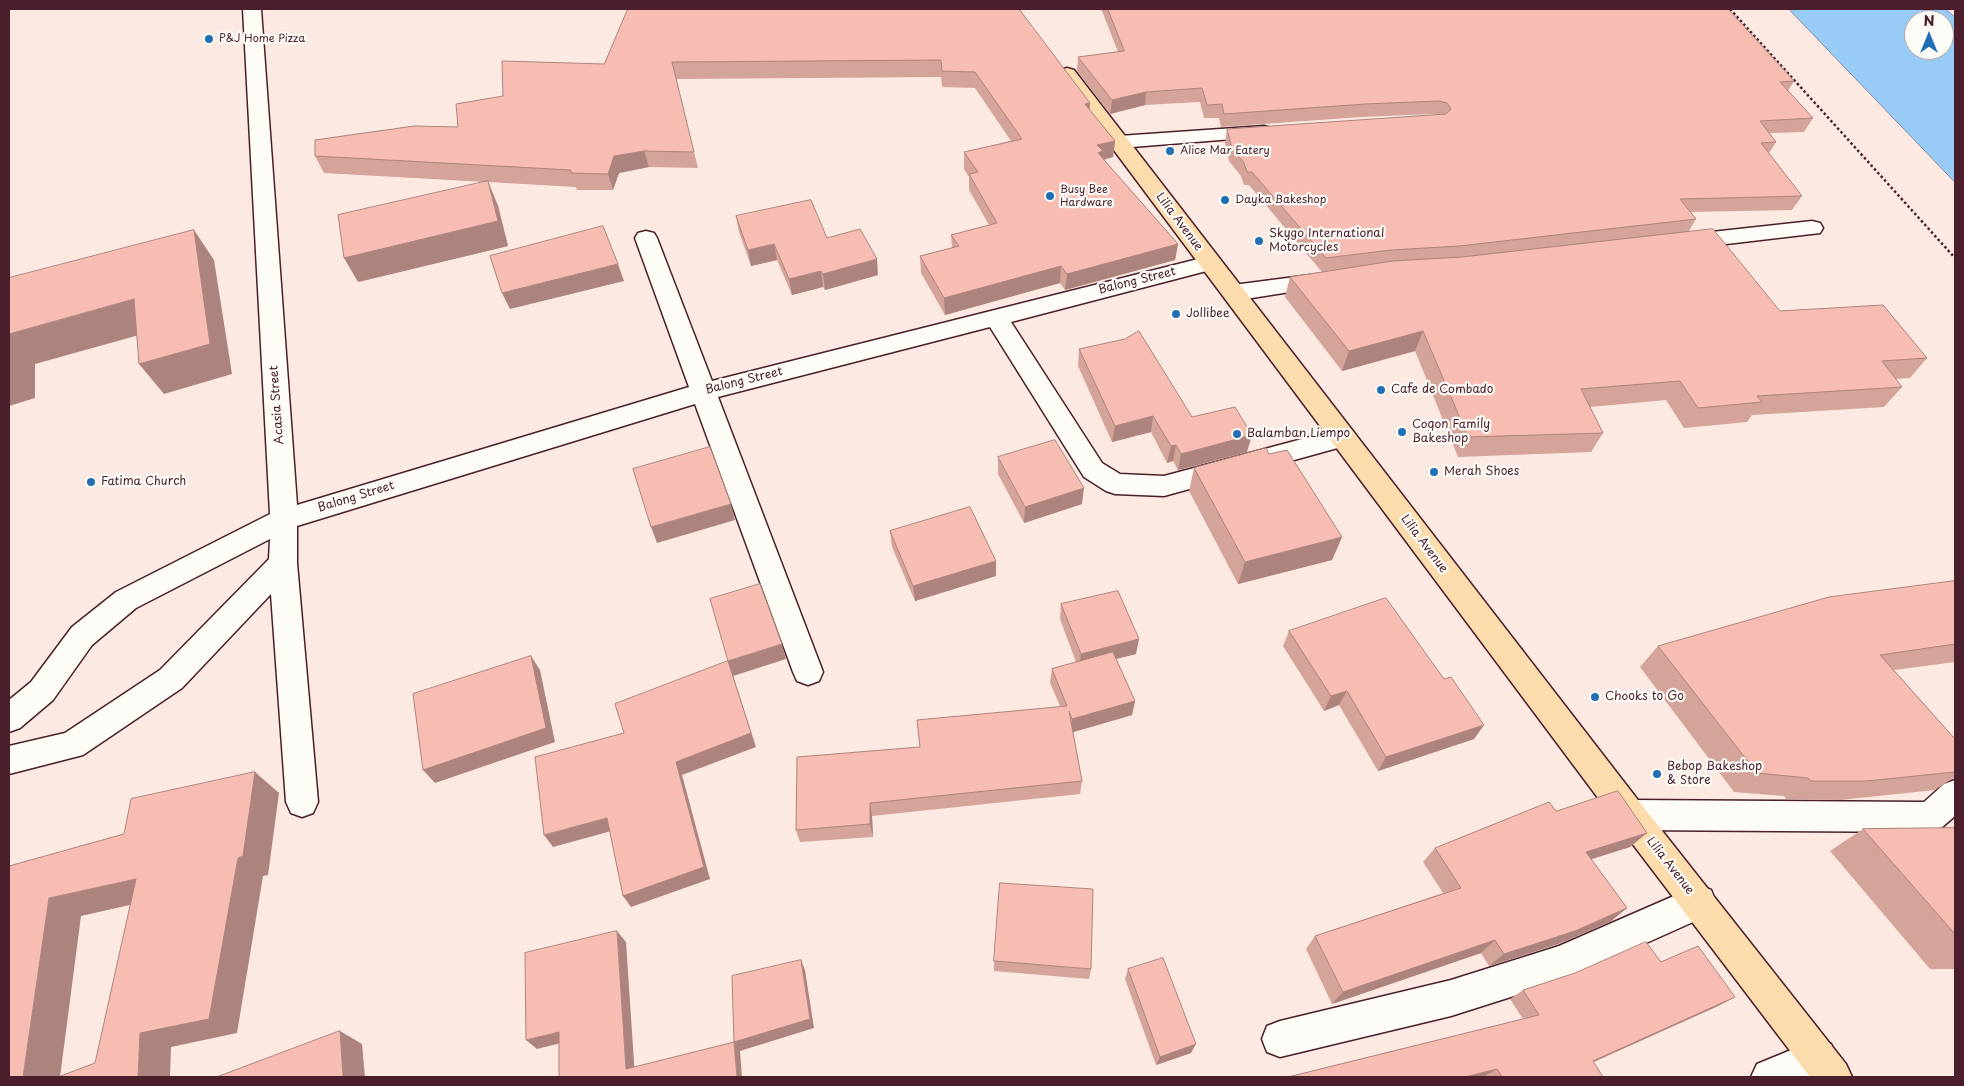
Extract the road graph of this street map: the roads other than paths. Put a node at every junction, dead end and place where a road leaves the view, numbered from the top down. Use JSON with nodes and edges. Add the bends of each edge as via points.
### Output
{"nodes":[{"id":1,"x":252,"y":9,"type":"edge"},
{"id":2,"x":1053,"y":56,"type":"edge"},
{"id":3,"x":1283,"y":130,"type":"edge"},
{"id":4,"x":1119,"y":142,"type":"junction"},
{"id":5,"x":1812,"y":228,"type":"dead end"},
{"id":6,"x":646,"y":238,"type":"dead end"},
{"id":7,"x":1663,"y":245,"type":"edge"},
{"id":8,"x":1210,"y":263,"type":"junction"},
{"id":9,"x":1348,"y":277,"type":"edge"},
{"id":10,"x":1233,"y":293,"type":"junction"},
{"id":11,"x":996,"y":317,"type":"junction"},
{"id":12,"x":704,"y":392,"type":"junction"},
{"id":13,"x":1343,"y":437,"type":"junction"},
{"id":14,"x":284,"y":519,"type":"junction"},
{"id":15,"x":283,"y":563,"type":"junction"},
{"id":16,"x":808,"y":672,"type":"dead end"},
{"id":17,"x":9,"y":718,"type":"edge"},
{"id":18,"x":9,"y":760,"type":"edge"},
{"id":19,"x":1955,"y":795,"type":"edge"},
{"id":20,"x":302,"y":802,"type":"dead end"},
{"id":21,"x":1630,"y":815,"type":"junction"},
{"id":22,"x":1699,"y":902,"type":"junction"},
{"id":23,"x":1280,"y":1039,"type":"dead end"},
{"id":24,"x":1826,"y":1067,"type":"edge"},
{"id":25,"x":1770,"y":1077,"type":"edge"}],
"edges":[{"from":1,"to":14,"type":"street","name":"Acasia Street"},
{"from":2,"to":4,"type":"highway","name":"Lilia Avenue"},
{"from":3,"to":4,"type":"street"},
{"from":4,"to":8,"type":"highway","name":"Lilia Avenue"},
{"from":5,"to":7,"type":"street"},
{"from":6,"to":12,"type":"street"},
{"from":8,"to":10,"type":"highway","name":"Lilia Avenue"},
{"from":8,"to":11,"type":"street","name":"Balong Street"},
{"from":9,"to":10,"type":"street"},
{"from":10,"to":13,"type":"highway","name":"Lilia Avenue"},
{"from":11,"to":12,"type":"street","name":"Balong Street"},
{"from":11,"to":13,"type":"street","via":[[1093,470],[1115,484],[1164,486]]},
{"from":12,"to":14,"type":"street","name":"Balong Street"},
{"from":12,"to":16,"type":"street"},
{"from":13,"to":21,"type":"highway","name":"Lilia Avenue"},
{"from":14,"to":15,"type":"street","name":"Acasia Street"},
{"from":14,"to":17,"type":"street","name":"Balong Street","via":[[126,600],[82,636],[42,691]]},
{"from":15,"to":18,"type":"street","via":[[172,679],[72,745]]},
{"from":15,"to":20,"type":"street","name":"Acasia Street"},
{"from":19,"to":21,"type":"street","via":[[1930,817]]},
{"from":21,"to":22,"type":"highway","name":"Lilia Avenue"},
{"from":22,"to":23,"type":"street","via":[[1552,966],[1451,998]]},
{"from":22,"to":24,"type":"highway","name":"Lilia Avenue"},
{"from":24,"to":25,"type":"street"}]}
